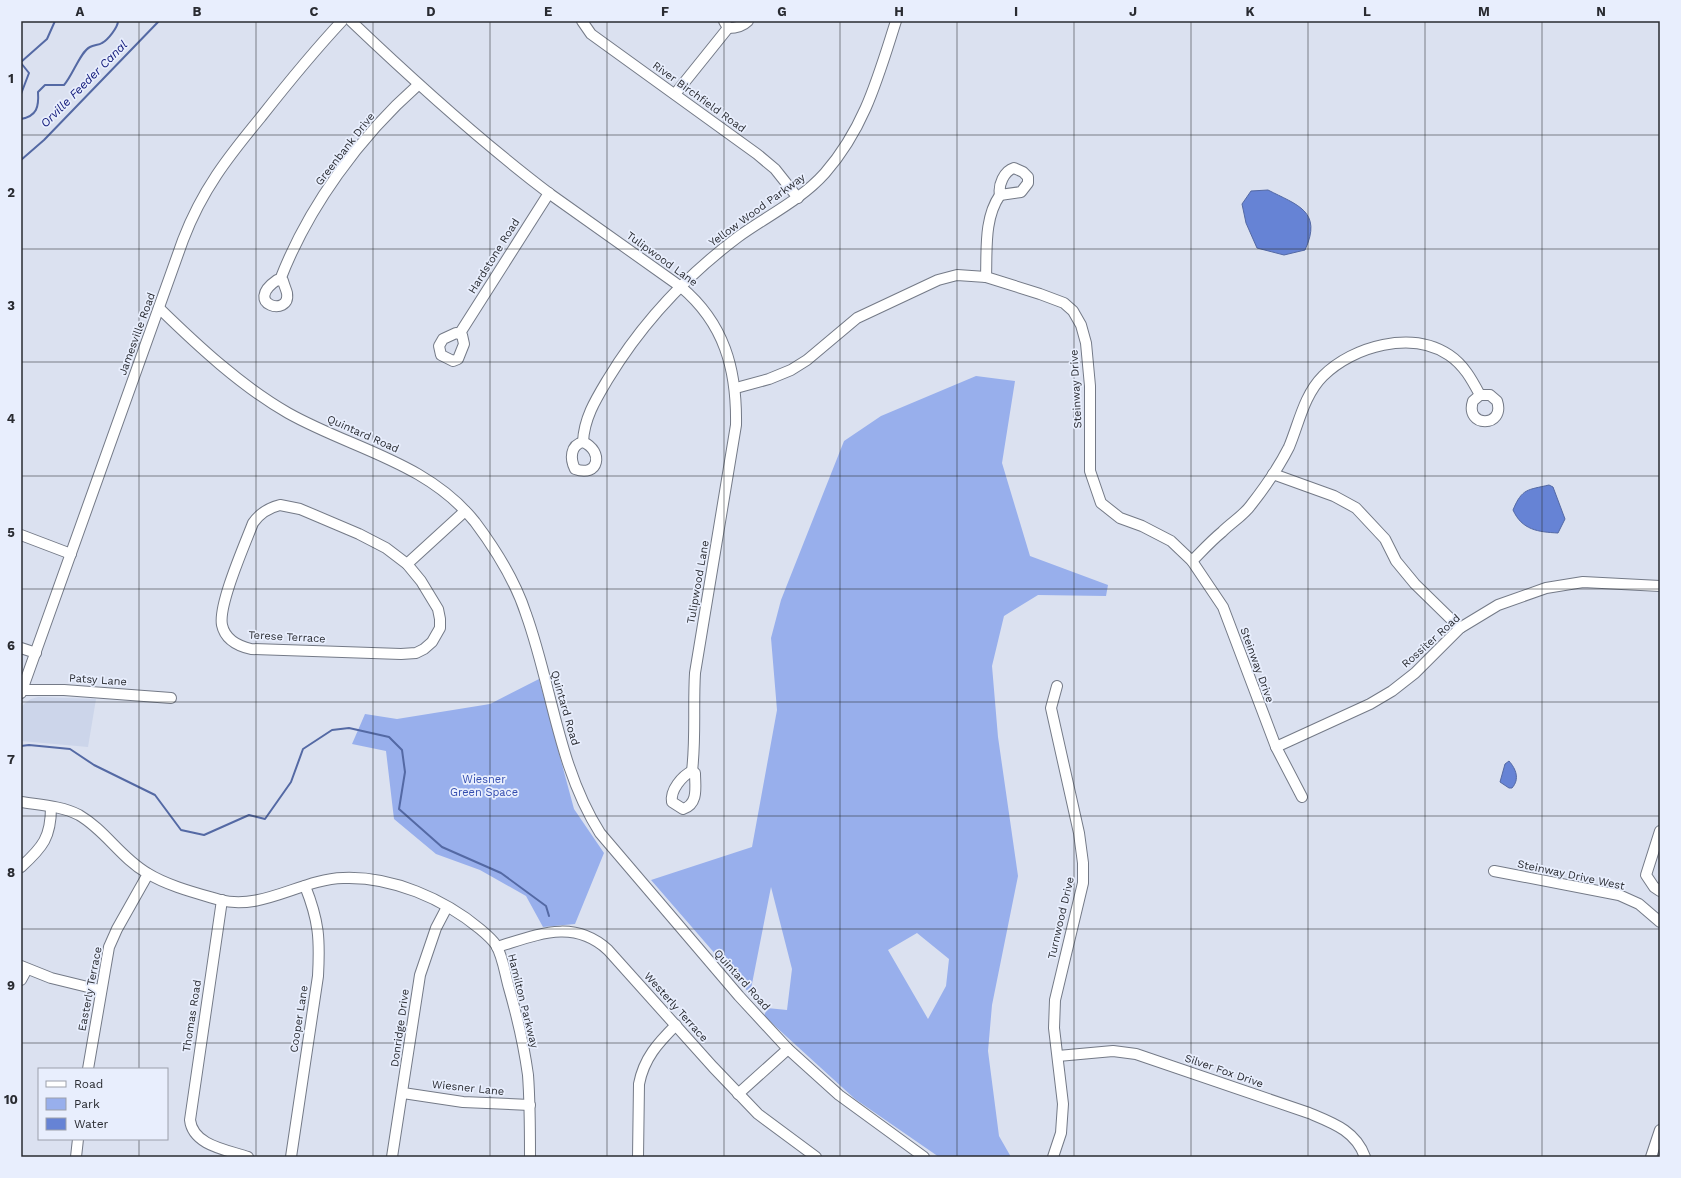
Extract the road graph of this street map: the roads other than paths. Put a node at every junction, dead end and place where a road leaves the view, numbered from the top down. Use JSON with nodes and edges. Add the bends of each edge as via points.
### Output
{"nodes":[{"id":1,"x":342,"y":21,"type":"edge"},
{"id":2,"x":351,"y":21,"type":"edge"},
{"id":3,"x":582,"y":21,"type":"edge"},
{"id":4,"x":748,"y":21,"type":"edge"},
{"id":5,"x":896,"y":21,"type":"edge"},
{"id":6,"x":726,"y":24,"type":"edge"},
{"id":7,"x":418,"y":85,"type":"junction"},
{"id":8,"x":675,"y":94,"type":"junction"},
{"id":9,"x":549,"y":193,"type":"junction"},
{"id":10,"x":1000,"y":195,"type":"dead end"},
{"id":11,"x":798,"y":198,"type":"junction"},
{"id":12,"x":986,"y":277,"type":"junction"},
{"id":13,"x":280,"y":280,"type":"dead end"},
{"id":14,"x":681,"y":286,"type":"junction"},
{"id":15,"x":159,"y":308,"type":"junction"},
{"id":16,"x":460,"y":333,"type":"dead end"},
{"id":17,"x":736,"y":388,"type":"junction"},
{"id":18,"x":1480,"y":395,"type":"dead end"},
{"id":19,"x":583,"y":442,"type":"dead end"},
{"id":20,"x":1273,"y":474,"type":"junction"},
{"id":21,"x":465,"y":511,"type":"junction"},
{"id":22,"x":21,"y":535,"type":"edge"},
{"id":23,"x":71,"y":554,"type":"junction"},
{"id":24,"x":1192,"y":561,"type":"junction"},
{"id":25,"x":408,"y":564,"type":"junction"},
{"id":26,"x":1660,"y":586,"type":"edge"},
{"id":27,"x":1460,"y":628,"type":"junction"},
{"id":28,"x":21,"y":648,"type":"edge"},
{"id":29,"x":36,"y":654,"type":"junction"},
{"id":30,"x":1057,"y":686,"type":"dead end"},
{"id":31,"x":22,"y":691,"type":"edge"},
{"id":32,"x":171,"y":698,"type":"dead end"},
{"id":33,"x":1276,"y":747,"type":"junction"},
{"id":34,"x":692,"y":771,"type":"dead end"},
{"id":35,"x":1302,"y":797,"type":"dead end"},
{"id":36,"x":21,"y":802,"type":"edge"},
{"id":37,"x":51,"y":806,"type":"junction"},
{"id":38,"x":1660,"y":831,"type":"edge"},
{"id":39,"x":21,"y":867,"type":"edge"},
{"id":40,"x":1494,"y":871,"type":"dead end"},
{"id":41,"x":148,"y":874,"type":"junction"},
{"id":42,"x":305,"y":886,"type":"junction"},
{"id":43,"x":1660,"y":891,"type":"edge"},
{"id":44,"x":222,"y":900,"type":"junction"},
{"id":45,"x":447,"y":907,"type":"junction"},
{"id":46,"x":1660,"y":922,"type":"edge"},
{"id":47,"x":497,"y":947,"type":"junction"},
{"id":48,"x":24,"y":967,"type":"edge"},
{"id":49,"x":21,"y":980,"type":"edge"},
{"id":50,"x":100,"y":990,"type":"junction"},
{"id":51,"x":676,"y":1024,"type":"junction"},
{"id":52,"x":788,"y":1050,"type":"junction"},
{"id":53,"x":1058,"y":1056,"type":"junction"},
{"id":54,"x":88,"y":1068,"type":"edge"},
{"id":55,"x":403,"y":1094,"type":"junction"},
{"id":56,"x":738,"y":1094,"type":"junction"},
{"id":57,"x":530,"y":1105,"type":"junction"},
{"id":58,"x":1660,"y":1130,"type":"edge"},
{"id":59,"x":78,"y":1140,"type":"edge"},
{"id":60,"x":76,"y":1157,"type":"edge"},
{"id":61,"x":248,"y":1157,"type":"edge"},
{"id":62,"x":291,"y":1157,"type":"edge"},
{"id":63,"x":392,"y":1157,"type":"edge"},
{"id":64,"x":530,"y":1157,"type":"edge"},
{"id":65,"x":638,"y":1157,"type":"edge"},
{"id":66,"x":816,"y":1157,"type":"edge"},
{"id":67,"x":924,"y":1157,"type":"edge"},
{"id":68,"x":1053,"y":1157,"type":"edge"},
{"id":69,"x":1365,"y":1157,"type":"edge"},
{"id":70,"x":1652,"y":1157,"type":"edge"}],
"edges":[{"from":1,"to":15,"type":"street","name":"Jamesville Road","via":[[273,101],[203,194],[190,222]]},
{"from":2,"to":7,"type":"street","name":"Tulipwood Lane"},
{"from":3,"to":8,"type":"street","name":"River Birchfield Road","via":[[591,34]]},
{"from":4,"to":6,"type":"street","via":[[744,25]]},
{"from":5,"to":11,"type":"street","name":"Yellow Wood Parkway","via":[[858,127],[844,151]]},
{"from":6,"to":8,"type":"street"},
{"from":7,"to":9,"type":"street","name":"Tulipwood Lane"},
{"from":7,"to":13,"type":"street","name":"Greenbank Drive","via":[[374,128],[342,168],[298,241]]},
{"from":8,"to":11,"type":"street","name":"River Birchfield Road","via":[[775,168]]},
{"from":9,"to":14,"type":"street","name":"Tulipwood Lane"},
{"from":9,"to":16,"type":"street","name":"Hardstone Road"},
{"from":10,"to":12,"type":"street","via":[[988,221]]},
{"from":11,"to":14,"type":"street","name":"Yellow Wood Parkway","via":[[739,237]]},
{"from":12,"to":17,"type":"street","name":"Steinway Drive","via":[[957,275],[929,283],[858,318],[791,370]]},
{"from":12,"to":24,"type":"street","name":"Steinway Drive","via":[[1053,298],[1064,303],[1073,312],[1081,325],[1086,343],[1090,386],[1090,471],[1101,503],[1120,518],[1171,541]]},
{"from":14,"to":17,"type":"street","name":"Tulipwood Lane","via":[[698,301],[714,324],[725,348]]},
{"from":14,"to":19,"type":"street","name":"Yellow Wood Parkway","via":[[653,315],[624,352],[587,418]]},
{"from":15,"to":21,"type":"street","name":"Quintard Road","via":[[266,400],[326,432],[412,470],[449,495]]},
{"from":15,"to":23,"type":"street","name":"Jamesville Road"},
{"from":17,"to":34,"type":"street","name":"Tulipwood Lane","via":[[736,425],[732,457],[695,673],[695,739]]},
{"from":18,"to":20,"type":"street","via":[[1464,368],[1449,355],[1407,342],[1377,346],[1348,358],[1323,376],[1303,407],[1289,447]]},
{"from":20,"to":24,"type":"street","via":[[1250,507]]},
{"from":20,"to":27,"type":"street","via":[[1334,496],[1356,508],[1385,539],[1396,561],[1415,584]]},
{"from":21,"to":25,"type":"street"},
{"from":21,"to":52,"type":"street","name":"Quintard Road","via":[[492,546],[512,580],[526,614],[566,755],[588,814],[600,833],[644,886]]},
{"from":22,"to":23,"type":"street"},
{"from":23,"to":29,"type":"street","name":"Jamesville Road"},
{"from":24,"to":33,"type":"street","name":"Steinway Drive","via":[[1223,607]]},
{"from":25,"to":25,"type":"street","name":"Terese Terrace","via":[[438,609],[440,619],[440,628],[432,642],[416,653],[251,650],[231,640],[222,627],[222,610],[253,523],[269,507],[289,505],[313,514],[386,548]]},
{"from":26,"to":27,"type":"street","name":"Rossiter Road","via":[[1583,582],[1546,588],[1498,605]]},
{"from":27,"to":33,"type":"street","name":"Rossiter Road","via":[[1415,673],[1392,691],[1370,704]]},
{"from":28,"to":29,"type":"street"},
{"from":29,"to":31,"type":"street","name":"Jamesville Road"},
{"from":30,"to":53,"type":"street","name":"Turnwood Drive","via":[[1051,708],[1084,863],[1083,883],[1055,1000],[1054,1028]]},
{"from":31,"to":32,"type":"street","name":"Patsy Lane","via":[[64,690]]},
{"from":33,"to":35,"type":"street"},
{"from":36,"to":37,"type":"street","name":"Hamilton Parkway"},
{"from":37,"to":39,"type":"street","via":[[48,836],[43,845]]},
{"from":37,"to":41,"type":"street","name":"Hamilton Parkway","via":[[70,811],[93,825]]},
{"from":38,"to":43,"type":"street","via":[[1646,875]]},
{"from":40,"to":46,"type":"street","name":"Steinway Drive West","via":[[1619,895],[1639,904]]},
{"from":41,"to":44,"type":"street","name":"Hamilton Parkway"},
{"from":41,"to":50,"type":"street","name":"Easterly Terrace","via":[[109,947]]},
{"from":42,"to":44,"type":"street","name":"Hamilton Parkway","via":[[258,900]]},
{"from":42,"to":45,"type":"street","name":"Hamilton Parkway","via":[[332,879],[364,879],[407,889]]},
{"from":42,"to":62,"type":"street","name":"Cooper Lane","via":[[318,923],[318,969]]},
{"from":44,"to":61,"type":"street","name":"Thomas Road","via":[[191,1103],[190,1126],[195,1135],[204,1142]]},
{"from":45,"to":47,"type":"street","name":"Hamilton Parkway","via":[[471,922]]},
{"from":45,"to":55,"type":"street","name":"Donridge Drive","via":[[433,935],[420,975]]},
{"from":47,"to":51,"type":"street","name":"Westerly Terrace","via":[[541,934],[568,931],[585,934],[608,950]]},
{"from":47,"to":57,"type":"street","name":"Hamilton Parkway","via":[[519,1025]]},
{"from":48,"to":49,"type":"street"},
{"from":48,"to":50,"type":"street","via":[[51,978]]},
{"from":50,"to":54,"type":"street","name":"Easterly Terrace"},
{"from":51,"to":56,"type":"street","name":"Westerly Terrace"},
{"from":51,"to":65,"type":"street","via":[[650,1053],[640,1076]]},
{"from":52,"to":56,"type":"street"},
{"from":52,"to":67,"type":"street","name":"Quintard Road","via":[[839,1094]]},
{"from":53,"to":68,"type":"street","name":"Turnwood Drive","via":[[1063,1104],[1061,1133]]},
{"from":53,"to":69,"type":"street","name":"Silver Fox Drive","via":[[1113,1051],[1136,1054],[1310,1113],[1335,1124],[1360,1144]]},
{"from":55,"to":57,"type":"street","name":"Wiesner Lane","via":[[463,1102]]},
{"from":55,"to":63,"type":"street","name":"Donridge Drive"},
{"from":56,"to":66,"type":"street","name":"Westerly Terrace","via":[[758,1114]]},
{"from":57,"to":64,"type":"street","name":"Hamilton Parkway"},
{"from":58,"to":70,"type":"street"},
{"from":59,"to":60,"type":"street"}]}
